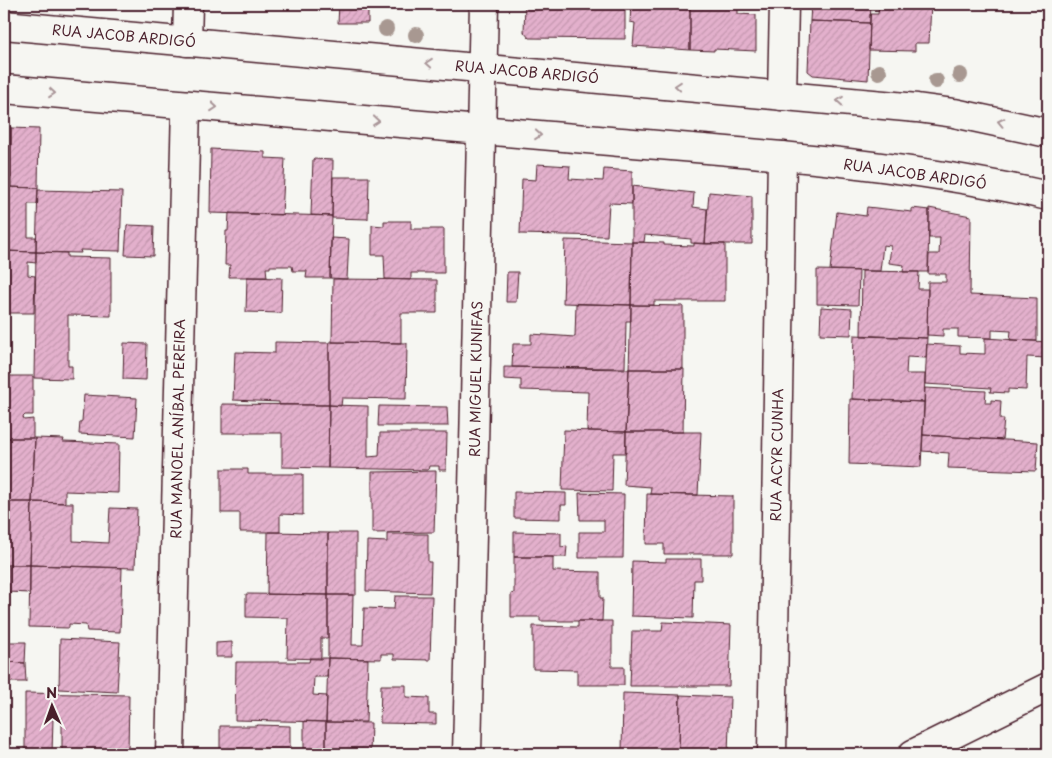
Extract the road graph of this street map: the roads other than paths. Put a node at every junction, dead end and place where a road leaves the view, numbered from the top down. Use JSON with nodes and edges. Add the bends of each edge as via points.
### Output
{"nodes":[{"id":1,"x":188,"y":4,"type":"edge"},
{"id":2,"x":484,"y":4,"type":"edge"},
{"id":3,"x":784,"y":4,"type":"edge"},
{"id":4,"x":4,"y":24,"type":"edge"},
{"id":5,"x":187,"y":42,"type":"junction"},
{"id":6,"x":482,"y":68,"type":"junction"},
{"id":7,"x":4,"y":89,"type":"edge"},
{"id":8,"x":782,"y":96,"type":"junction"},
{"id":9,"x":186,"y":105,"type":"junction"},
{"id":10,"x":481,"y":130,"type":"junction"},
{"id":11,"x":1048,"y":133,"type":"edge"},
{"id":12,"x":782,"y":156,"type":"junction"},
{"id":13,"x":1048,"y":196,"type":"edge"},
{"id":14,"x":1048,"y":687,"type":"edge"},
{"id":15,"x":170,"y":754,"type":"edge"},
{"id":16,"x":467,"y":754,"type":"edge"},
{"id":17,"x":772,"y":754,"type":"edge"},
{"id":18,"x":913,"y":754,"type":"edge"}],
"edges":[{"from":1,"to":5,"type":"main road"},
{"from":2,"to":6,"type":"main road","name":"RUA MIGUEL KUNIFAS"},
{"from":3,"to":8,"type":"main road"},
{"from":4,"to":5,"type":"main road","name":"RUA JACOB ARDIGÓ"},
{"from":6,"to":5,"type":"main road","name":"RUA JACOB ARDIGÓ","one_way":true},
{"from":8,"to":6,"type":"main road","name":"RUA JACOB ARDIGÓ","one_way":true},
{"from":6,"to":10,"type":"main road","name":"RUA MIGUEL KUNIFAS"},
{"from":7,"to":9,"type":"main road","name":"RUA JACOB ARDIGÓ","one_way":true},
{"from":11,"to":8,"type":"main road","name":"RUA JACOB ARDIGÓ","one_way":true,"via":[[954,112]]},
{"from":9,"to":10,"type":"main road","name":"RUA JACOB ARDIGÓ","one_way":true},
{"from":9,"to":15,"type":"main road","name":"RUA MANOEL ANÍBAL PEREIRA"},
{"from":10,"to":12,"type":"main road","name":"RUA JACOB ARDIGÓ","one_way":true},
{"from":10,"to":16,"type":"main road","name":"RUA MIGUEL KUNIFAS"},
{"from":12,"to":13,"type":"main road","name":"RUA JACOB ARDIGÓ","via":[[950,177]]},
{"from":12,"to":17,"type":"main road","name":"RUA ACYR CUNHA"},
{"from":14,"to":18,"type":"main road"}]}
